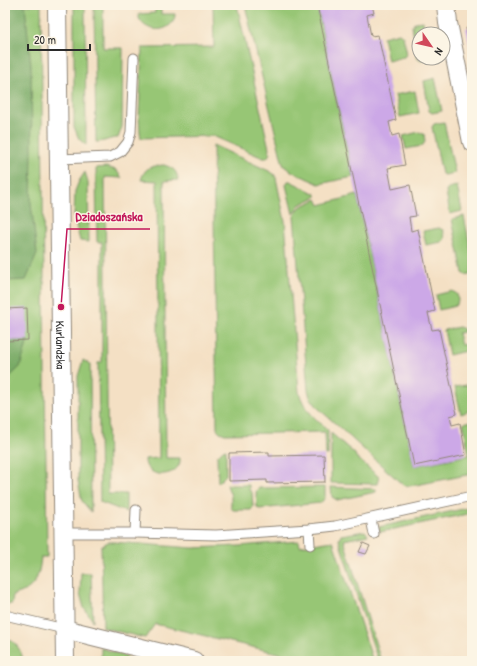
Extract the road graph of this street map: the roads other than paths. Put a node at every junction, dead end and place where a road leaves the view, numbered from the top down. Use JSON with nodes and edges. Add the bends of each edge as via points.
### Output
{"nodes":[{"id":1,"x":57,"y":5,"type":"edge"},
{"id":2,"x":446,"y":5,"type":"edge"},
{"id":3,"x":134,"y":58,"type":"dead end"},
{"id":4,"x":472,"y":142,"type":"edge"},
{"id":5,"x":59,"y":159,"type":"junction"},
{"id":6,"x":472,"y":496,"type":"edge"},
{"id":7,"x":136,"y":510,"type":"dead end"},
{"id":8,"x":370,"y":519,"type":"junction"},
{"id":9,"x":309,"y":530,"type":"junction"},
{"id":10,"x":63,"y":533,"type":"junction"},
{"id":11,"x":136,"y":533,"type":"junction"},
{"id":12,"x":374,"y":534,"type":"dead end"},
{"id":13,"x":310,"y":545,"type":"dead end"},
{"id":14,"x":5,"y":615,"type":"edge"},
{"id":15,"x":64,"y":629,"type":"junction"},
{"id":16,"x":147,"y":655,"type":"edge"},
{"id":17,"x":65,"y":661,"type":"edge"},
{"id":18,"x":194,"y":661,"type":"edge"}],
"edges":[{"from":1,"to":5,"type":"street","name":"Kurlandzka"},
{"from":2,"to":4,"type":"street"},
{"from":3,"to":5,"type":"lane","via":[[131,132],[128,142],[120,152],[110,157]]},
{"from":5,"to":10,"type":"street","name":"Kurlandzka"},
{"from":6,"to":8,"type":"lane"},
{"from":7,"to":11,"type":"lane"},
{"from":8,"to":9,"type":"lane"},
{"from":8,"to":12,"type":"lane"},
{"from":9,"to":11,"type":"lane","via":[[216,535]]},
{"from":9,"to":13,"type":"lane"},
{"from":10,"to":11,"type":"lane"},
{"from":10,"to":15,"type":"street","name":"Kurlandzka"},
{"from":14,"to":15,"type":"lane"},
{"from":15,"to":16,"type":"street"},
{"from":15,"to":17,"type":"street","name":"Kurlandzka"},
{"from":16,"to":18,"type":"street"}]}
